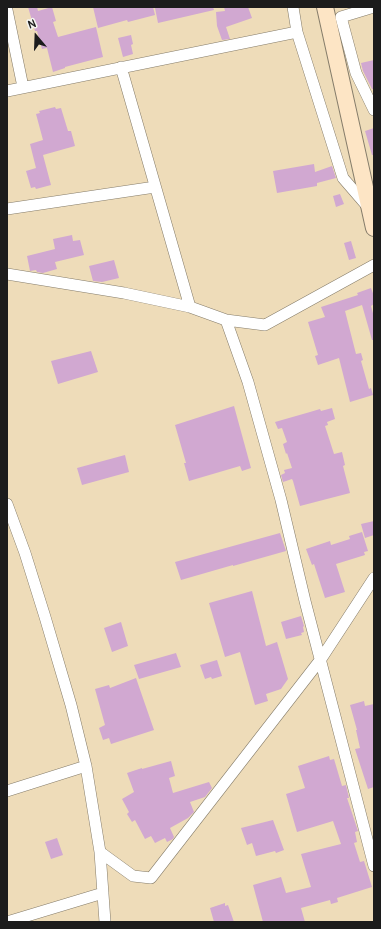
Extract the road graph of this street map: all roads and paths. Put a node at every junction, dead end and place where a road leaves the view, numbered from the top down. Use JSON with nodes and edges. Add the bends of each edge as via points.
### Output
{"nodes":[{"id":1,"x":293,"y":7,"type":"edge"},
{"id":2,"x":325,"y":7,"type":"edge"},
{"id":3,"x":374,"y":8,"type":"edge"},
{"id":4,"x":7,"y":10,"type":"edge"},
{"id":5,"x":298,"y":32,"type":"junction"},
{"id":6,"x":121,"y":67,"type":"junction"},
{"id":7,"x":23,"y":87,"type":"junction"},
{"id":8,"x":7,"y":91,"type":"edge"},
{"id":9,"x":374,"y":110,"type":"edge"},
{"id":10,"x":155,"y":187,"type":"junction"},
{"id":11,"x":7,"y":209,"type":"edge"},
{"id":12,"x":369,"y":209,"type":"junction"},
{"id":13,"x":374,"y":228,"type":"edge"},
{"id":14,"x":374,"y":265,"type":"edge"},
{"id":15,"x":7,"y":274,"type":"edge"},
{"id":16,"x":190,"y":307,"type":"junction"},
{"id":17,"x":226,"y":320,"type":"junction"},
{"id":18,"x":7,"y":504,"type":"edge"},
{"id":19,"x":374,"y":578,"type":"edge"},
{"id":20,"x":321,"y":659,"type":"junction"},
{"id":21,"x":86,"y":766,"type":"junction"},
{"id":22,"x":7,"y":791,"type":"edge"},
{"id":23,"x":100,"y":852,"type":"junction"},
{"id":24,"x":374,"y":866,"type":"edge"},
{"id":25,"x":102,"y":893,"type":"junction"},
{"id":26,"x":7,"y":922,"type":"edge"},
{"id":27,"x":105,"y":922,"type":"edge"}],
"edges":[{"from":1,"to":5,"type":"street"},
{"from":2,"to":12,"type":"main road"},
{"from":3,"to":9,"type":"street","via":[[341,17],[356,73]]},
{"from":4,"to":7,"type":"street"},
{"from":5,"to":6,"type":"street"},
{"from":5,"to":12,"type":"street","via":[[343,178]]},
{"from":6,"to":7,"type":"street"},
{"from":6,"to":10,"type":"street"},
{"from":7,"to":8,"type":"street"},
{"from":10,"to":11,"type":"street"},
{"from":10,"to":16,"type":"street"},
{"from":12,"to":13,"type":"main road"},
{"from":14,"to":17,"type":"street","via":[[265,325]]},
{"from":15,"to":16,"type":"street","via":[[124,293]]},
{"from":16,"to":17,"type":"street"},
{"from":17,"to":20,"type":"street","via":[[248,382]]},
{"from":18,"to":21,"type":"street","via":[[45,617]]},
{"from":19,"to":20,"type":"street"},
{"from":20,"to":23,"type":"street","via":[[151,878],[133,876]]},
{"from":20,"to":24,"type":"street"},
{"from":21,"to":22,"type":"street"},
{"from":21,"to":23,"type":"street"},
{"from":23,"to":25,"type":"street"},
{"from":25,"to":26,"type":"street"},
{"from":25,"to":27,"type":"street"}]}
